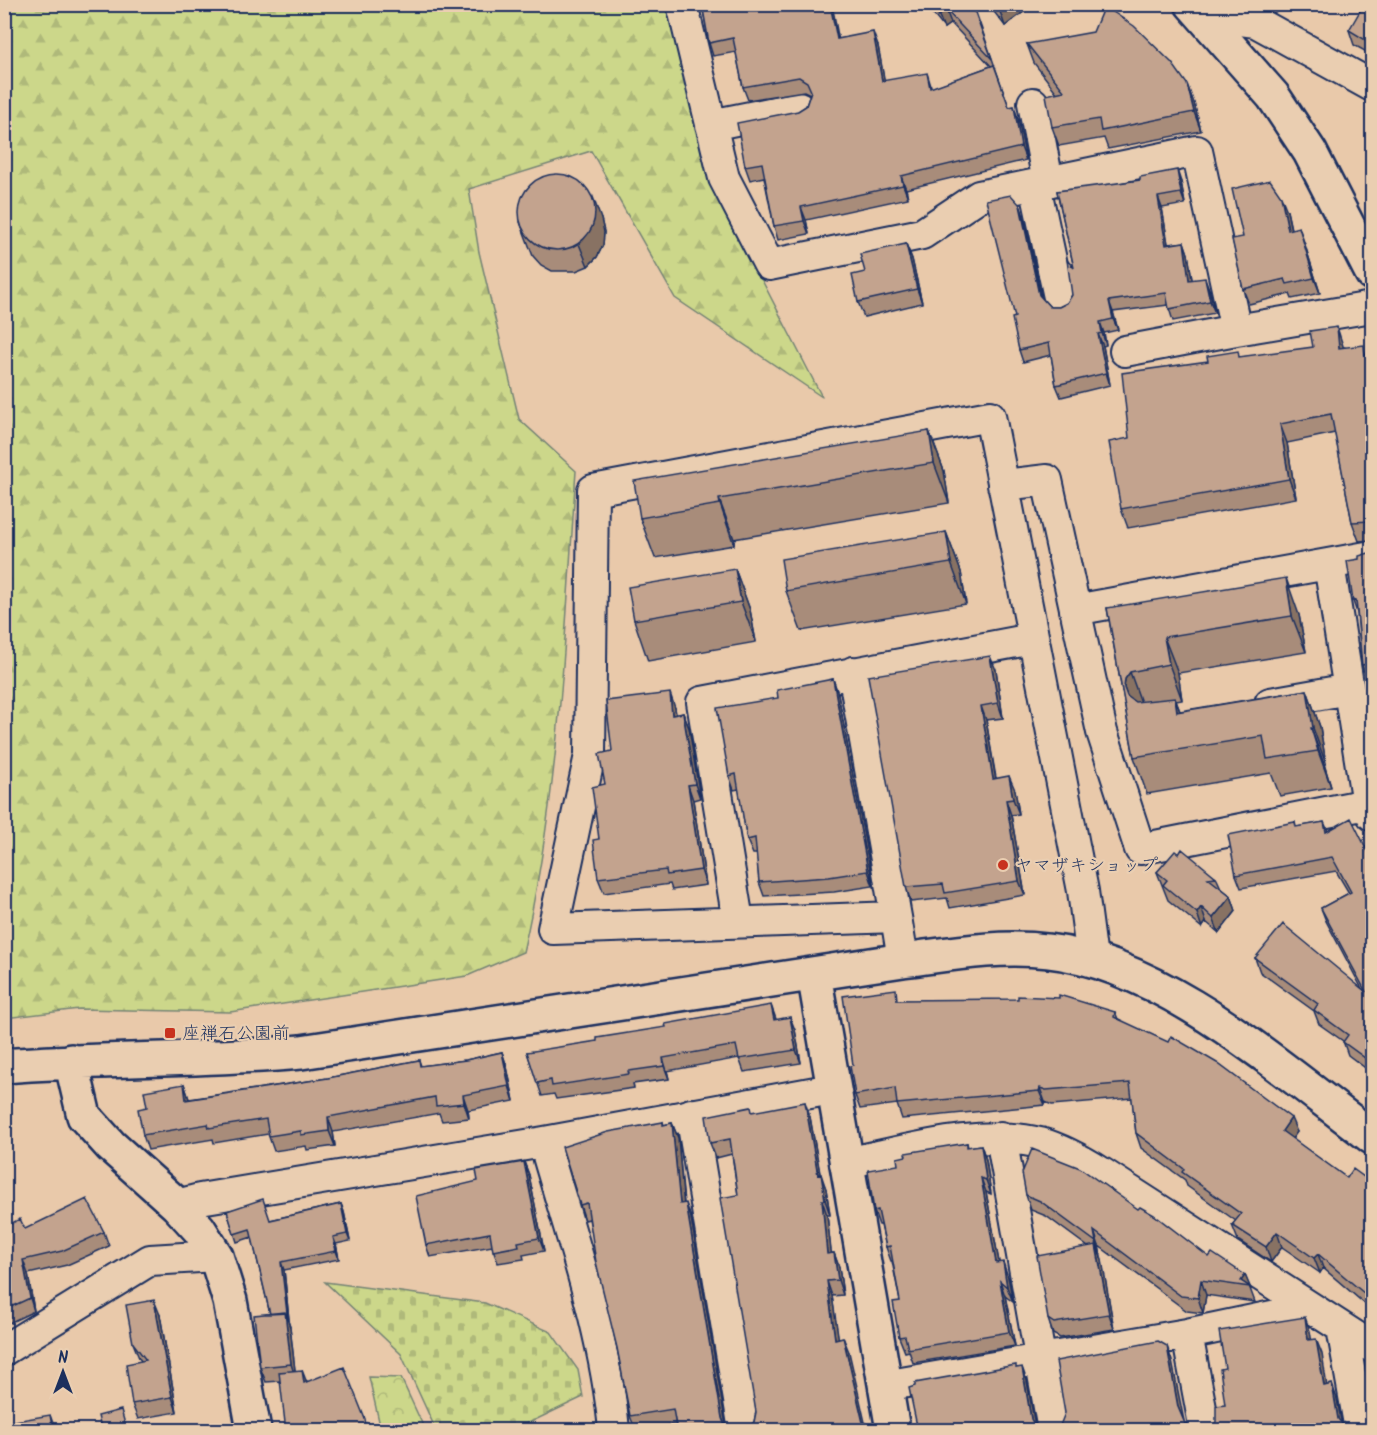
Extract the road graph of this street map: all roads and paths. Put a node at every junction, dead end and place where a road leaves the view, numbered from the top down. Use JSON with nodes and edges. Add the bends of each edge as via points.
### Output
{"nodes":[{"id":1,"x":690,"y":7,"type":"edge"},
{"id":2,"x":1196,"y":10,"type":"edge"},
{"id":3,"x":1372,"y":86,"type":"edge"},
{"id":4,"x":1033,"y":103,"type":"dead end"},
{"id":5,"x":799,"y":106,"type":"dead end"},
{"id":6,"x":711,"y":125,"type":"junction"},
{"id":7,"x":1041,"y":183,"type":"junction"},
{"id":8,"x":1372,"y":273,"type":"edge"},
{"id":9,"x":1060,"y":302,"type":"dead end"},
{"id":10,"x":1372,"y":307,"type":"edge"},
{"id":11,"x":1236,"y":330,"type":"junction"},
{"id":12,"x":1125,"y":351,"type":"dead end"},
{"id":13,"x":1003,"y":485,"type":"junction"},
{"id":14,"x":1372,"y":556,"type":"edge"},
{"id":15,"x":1329,"y":564,"type":"junction"},
{"id":16,"x":1075,"y":610,"type":"junction"},
{"id":17,"x":1032,"y":639,"type":"junction"},
{"id":18,"x":854,"y":672,"type":"junction"},
{"id":19,"x":1349,"y":689,"type":"junction"},
{"id":20,"x":1246,"y":707,"type":"edge"},
{"id":21,"x":1370,"y":810,"type":"edge"},
{"id":22,"x":896,"y":917,"type":"junction"},
{"id":23,"x":738,"y":921,"type":"junction"},
{"id":24,"x":1092,"y":959,"type":"junction"},
{"id":25,"x":903,"y":960,"type":"junction"},
{"id":26,"x":814,"y":974,"type":"junction"},
{"id":27,"x":71,"y":1061,"type":"junction"},
{"id":28,"x":4,"y":1066,"type":"edge"},
{"id":29,"x":832,"y":1089,"type":"junction"},
{"id":30,"x":691,"y":1114,"type":"junction"},
{"id":31,"x":1001,"y":1137,"type":"junction"},
{"id":32,"x":1372,"y":1137,"type":"edge"},
{"id":33,"x":544,"y":1142,"type":"junction"},
{"id":34,"x":845,"y":1163,"type":"junction"},
{"id":35,"x":177,"y":1205,"type":"junction"},
{"id":36,"x":216,"y":1256,"type":"junction"},
{"id":37,"x":1310,"y":1308,"type":"junction"},
{"id":38,"x":1342,"y":1328,"type":"junction"},
{"id":39,"x":1187,"y":1334,"type":"junction"},
{"id":40,"x":1372,"y":1347,"type":"edge"},
{"id":41,"x":4,"y":1350,"type":"edge"},
{"id":42,"x":1041,"y":1360,"type":"junction"},
{"id":43,"x":884,"y":1386,"type":"junction"},
{"id":44,"x":254,"y":1431,"type":"edge"},
{"id":45,"x":614,"y":1431,"type":"edge"},
{"id":46,"x":744,"y":1431,"type":"edge"},
{"id":47,"x":893,"y":1431,"type":"edge"},
{"id":48,"x":1053,"y":1431,"type":"edge"},
{"id":49,"x":1205,"y":1431,"type":"edge"},
{"id":50,"x":1360,"y":1431,"type":"edge"}],
"edges":[{"from":1,"to":6,"type":"street"},
{"from":2,"to":3,"type":"street","via":[[1256,22]]},
{"from":2,"to":8,"type":"street","via":[[1279,105],[1310,152]]},
{"from":4,"to":7,"type":"street"},
{"from":5,"to":6,"type":"street"},
{"from":6,"to":7,"type":"street","via":[[724,178],[769,265],[922,234],[979,196]]},
{"from":7,"to":9,"type":"street"},
{"from":7,"to":11,"type":"street","via":[[1197,151]]},
{"from":10,"to":11,"type":"street"},
{"from":11,"to":12,"type":"street"},
{"from":13,"to":16,"type":"street","via":[[1047,480]]},
{"from":13,"to":17,"type":"street"},
{"from":13,"to":23,"type":"street","via":[[990,416],[593,490],[590,755],[553,930]]},
{"from":14,"to":15,"type":"street"},
{"from":15,"to":16,"type":"street"},
{"from":15,"to":19,"type":"street"},
{"from":16,"to":21,"type":"street","via":[[1102,732],[1140,849]]},
{"from":17,"to":18,"type":"street"},
{"from":17,"to":24,"type":"street","via":[[1083,891]]},
{"from":18,"to":22,"type":"street"},
{"from":18,"to":23,"type":"street","via":[[702,702]]},
{"from":19,"to":20,"type":"street"},
{"from":19,"to":21,"type":"street"},
{"from":22,"to":23,"type":"street"},
{"from":22,"to":25,"type":"street"},
{"from":24,"to":25,"type":"street","via":[[1048,951],[1006,950]]},
{"from":24,"to":32,"type":"street","via":[[1157,987],[1214,1021]]},
{"from":25,"to":26,"type":"street"},
{"from":26,"to":27,"type":"street","via":[[301,1052]]},
{"from":26,"to":29,"type":"street"},
{"from":27,"to":28,"type":"street"},
{"from":27,"to":35,"type":"street","via":[[84,1116],[111,1146]]},
{"from":29,"to":30,"type":"street"},
{"from":29,"to":34,"type":"street"},
{"from":30,"to":33,"type":"street"},
{"from":30,"to":46,"type":"street"},
{"from":31,"to":34,"type":"street"},
{"from":31,"to":37,"type":"street","via":[[1041,1144],[1078,1158]]},
{"from":31,"to":42,"type":"street"},
{"from":33,"to":35,"type":"street"},
{"from":33,"to":45,"type":"street","via":[[592,1310],[610,1385]]},
{"from":34,"to":43,"type":"street"},
{"from":35,"to":36,"type":"street"},
{"from":36,"to":41,"type":"street","via":[[150,1260]]},
{"from":36,"to":44,"type":"street","via":[[230,1301]]},
{"from":37,"to":38,"type":"street"},
{"from":37,"to":39,"type":"street"},
{"from":38,"to":40,"type":"street"},
{"from":38,"to":50,"type":"street"},
{"from":39,"to":42,"type":"street"},
{"from":39,"to":49,"type":"street"},
{"from":42,"to":43,"type":"street"},
{"from":42,"to":48,"type":"street"},
{"from":43,"to":47,"type":"street"}]}
